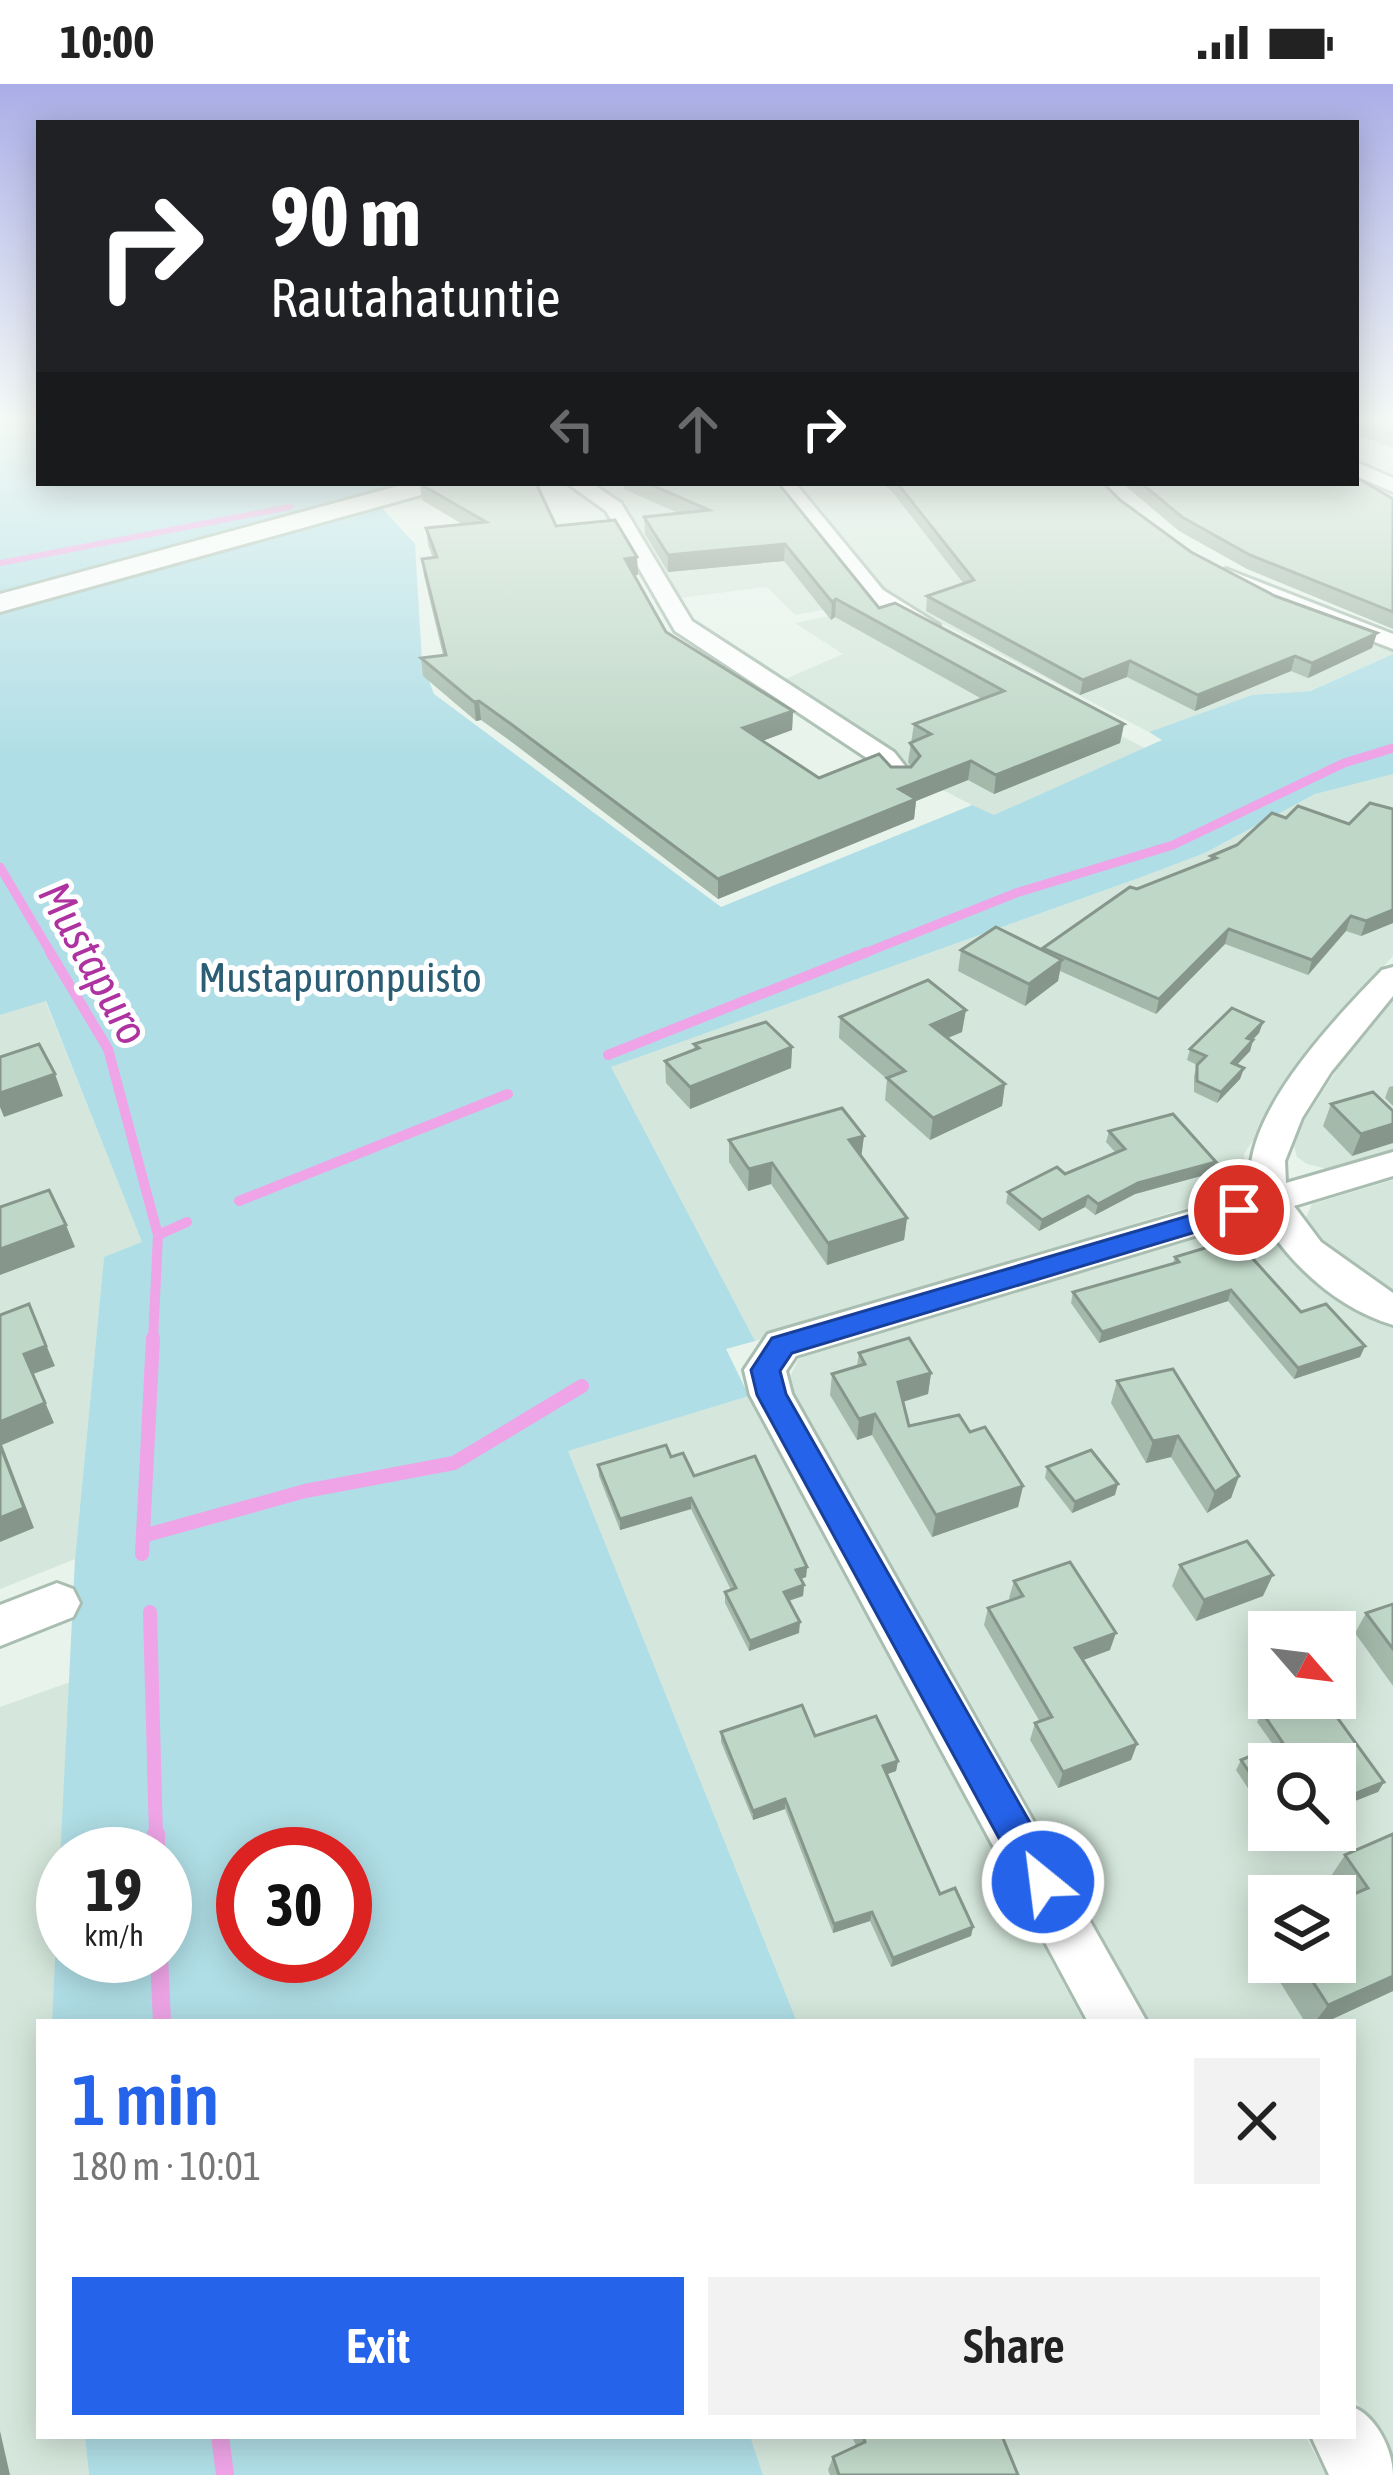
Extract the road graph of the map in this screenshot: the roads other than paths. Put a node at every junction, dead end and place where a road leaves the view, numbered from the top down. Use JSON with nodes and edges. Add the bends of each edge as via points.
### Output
{"nodes":[{"id":1,"x":256,"y":533,"type":"edge"},
{"id":2,"x":629,"y":533,"type":"edge"},
{"id":3,"x":824,"y":533,"type":"edge"},
{"id":4,"x":1211,"y":568,"type":"edge"},
{"id":5,"x":0,"y":603,"type":"edge"},
{"id":6,"x":952,"y":640,"type":"edge"},
{"id":7,"x":1393,"y":642,"type":"edge"},
{"id":8,"x":899,"y":776,"type":"edge"},
{"id":9,"x":1393,"y":977,"type":"edge"},
{"id":10,"x":1393,"y":1164,"type":"edge"},
{"id":11,"x":1275,"y":1199,"type":"junction"},
{"id":12,"x":1393,"y":1310,"type":"edge"},
{"id":13,"x":57,"y":1603,"type":"dead end"},
{"id":14,"x":0,"y":1626,"type":"edge"},
{"id":15,"x":1117,"y":2019,"type":"edge"},
{"id":16,"x":1346,"y":2439,"type":"edge"},
{"id":17,"x":1365,"y":2475,"type":"edge"}],
"edges":[{"from":1,"to":5,"type":"street"},
{"from":2,"to":8,"type":"street","via":[[683,626],[885,758]]},
{"from":3,"to":6,"type":"street","via":[[875,596]]},
{"from":4,"to":7,"type":"street"},
{"from":9,"to":11,"type":"street","via":[[1327,1055],[1275,1137],[1267,1172]]},
{"from":10,"to":11,"type":"street"},
{"from":11,"to":12,"type":"street","via":[[1287,1228],[1318,1263]]},
{"from":11,"to":15,"type":"street","via":[[782,1345],[765,1370],[771,1395]]},
{"from":13,"to":14,"type":"street"},
{"from":16,"to":17,"type":"street"}]}
